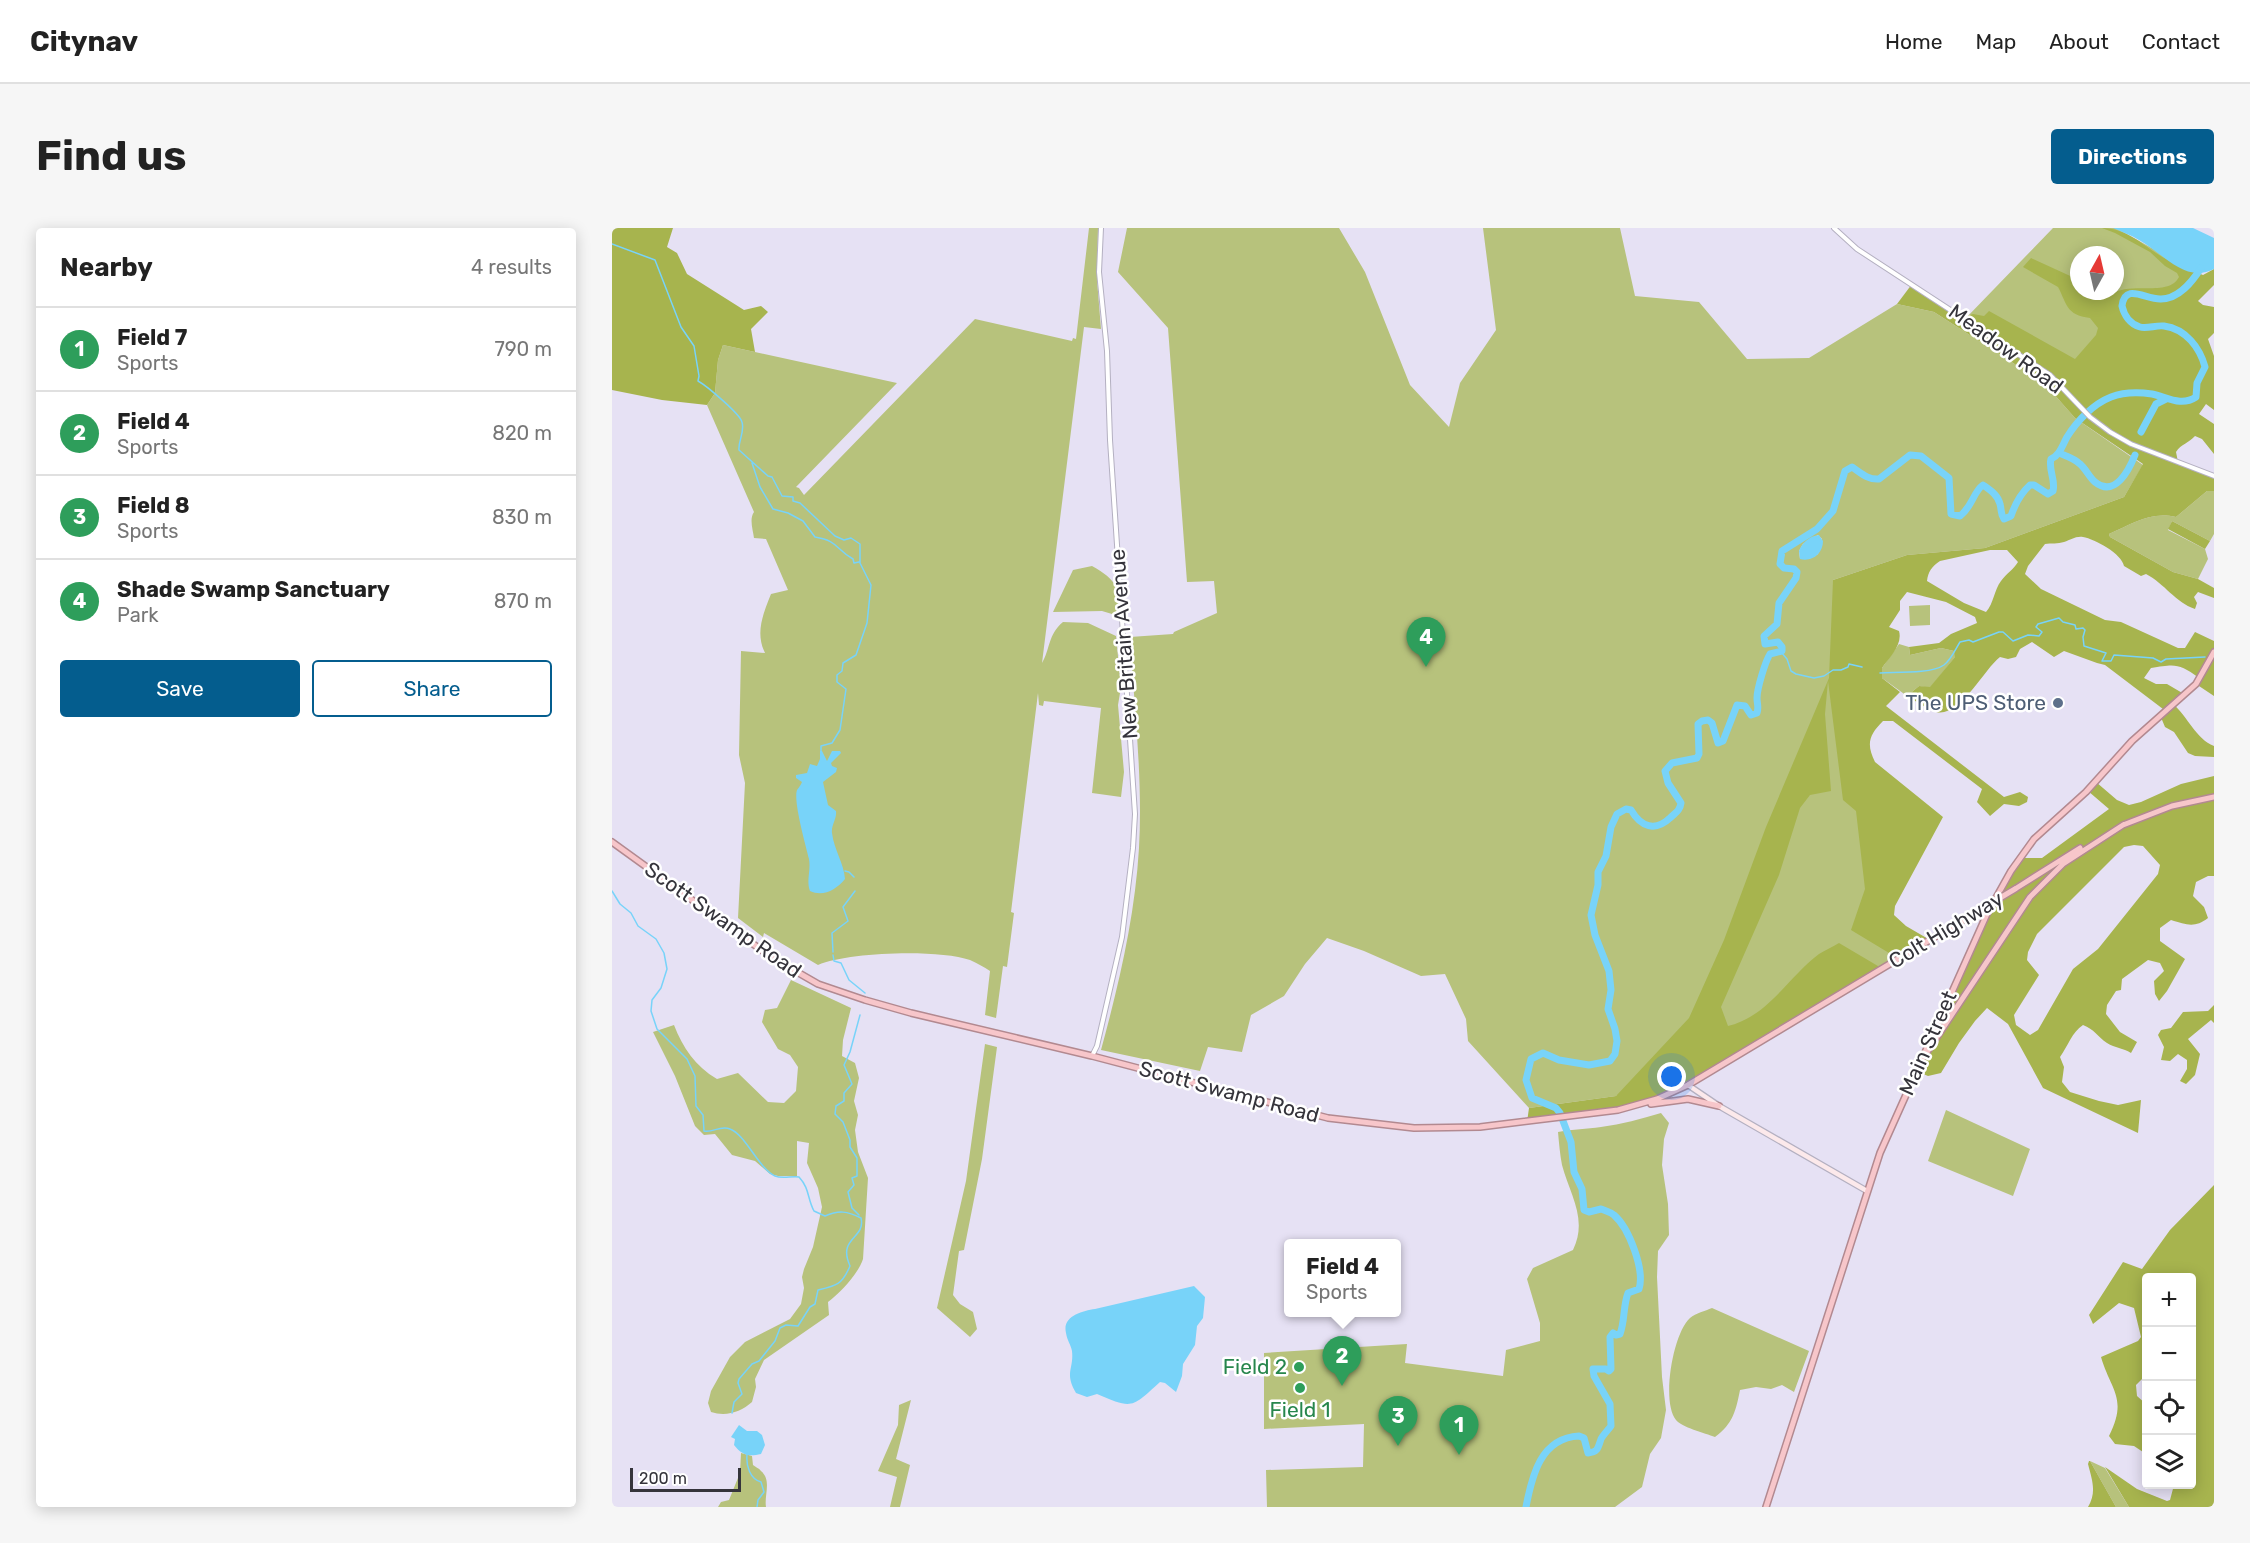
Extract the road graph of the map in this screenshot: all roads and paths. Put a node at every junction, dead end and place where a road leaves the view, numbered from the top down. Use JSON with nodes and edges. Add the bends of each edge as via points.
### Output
{"nodes":[{"id":1,"x":1101,"y":228,"type":"edge"},
{"id":2,"x":1834,"y":228,"type":"edge"},
{"id":3,"x":2214,"y":476,"type":"edge"},
{"id":4,"x":2214,"y":652,"type":"edge"},
{"id":5,"x":2214,"y":797,"type":"edge"},
{"id":6,"x":2123,"y":825,"type":"junction"},
{"id":7,"x":612,"y":842,"type":"edge"},
{"id":8,"x":1092,"y":1056,"type":"junction"},
{"id":9,"x":1916,"y":1071,"type":"junction"},
{"id":10,"x":1688,"y":1085,"type":"junction"},
{"id":11,"x":1719,"y":1106,"type":"junction"},
{"id":12,"x":1632,"y":1107,"type":"junction"},
{"id":13,"x":1867,"y":1191,"type":"junction"},
{"id":14,"x":1766,"y":1507,"type":"edge"}],
"edges":[{"from":1,"to":8,"type":"street","name":"New Britain Avenue","via":[[1099,272],[1135,814],[1121,942]]},
{"from":2,"to":3,"type":"street","name":"Meadow Road","via":[[1857,249],[2050,375],[2110,432]]},
{"from":4,"to":9,"type":"highway","name":"Main Street","via":[[2196,684],[2132,741],[2086,792],[2026,848],[1980,928]]},
{"from":5,"to":6,"type":"highway","name":"Colt Highway","via":[[2172,806]]},
{"from":6,"to":9,"type":"highway","via":[[2063,864],[2030,897]]},
{"from":6,"to":10,"type":"highway","name":"Colt Highway","bridge":true,"via":[[2092,840]]},
{"from":7,"to":8,"type":"highway","name":"Scott Swamp Road","via":[[771,957],[818,984],[911,1013]]},
{"from":8,"to":12,"type":"highway","name":"Scott Swamp Road","via":[[1328,1118],[1414,1128],[1480,1127]]},
{"from":9,"to":13,"type":"highway","name":"Main Street"},
{"from":10,"to":11,"type":"main road"},
{"from":10,"to":12,"type":"highway","name":"Scott Swamp Road"},
{"from":11,"to":12,"type":"highway","via":[[1680,1099]]},
{"from":11,"to":13,"type":"main road"},
{"from":13,"to":14,"type":"highway","name":"Main Street"}]}
